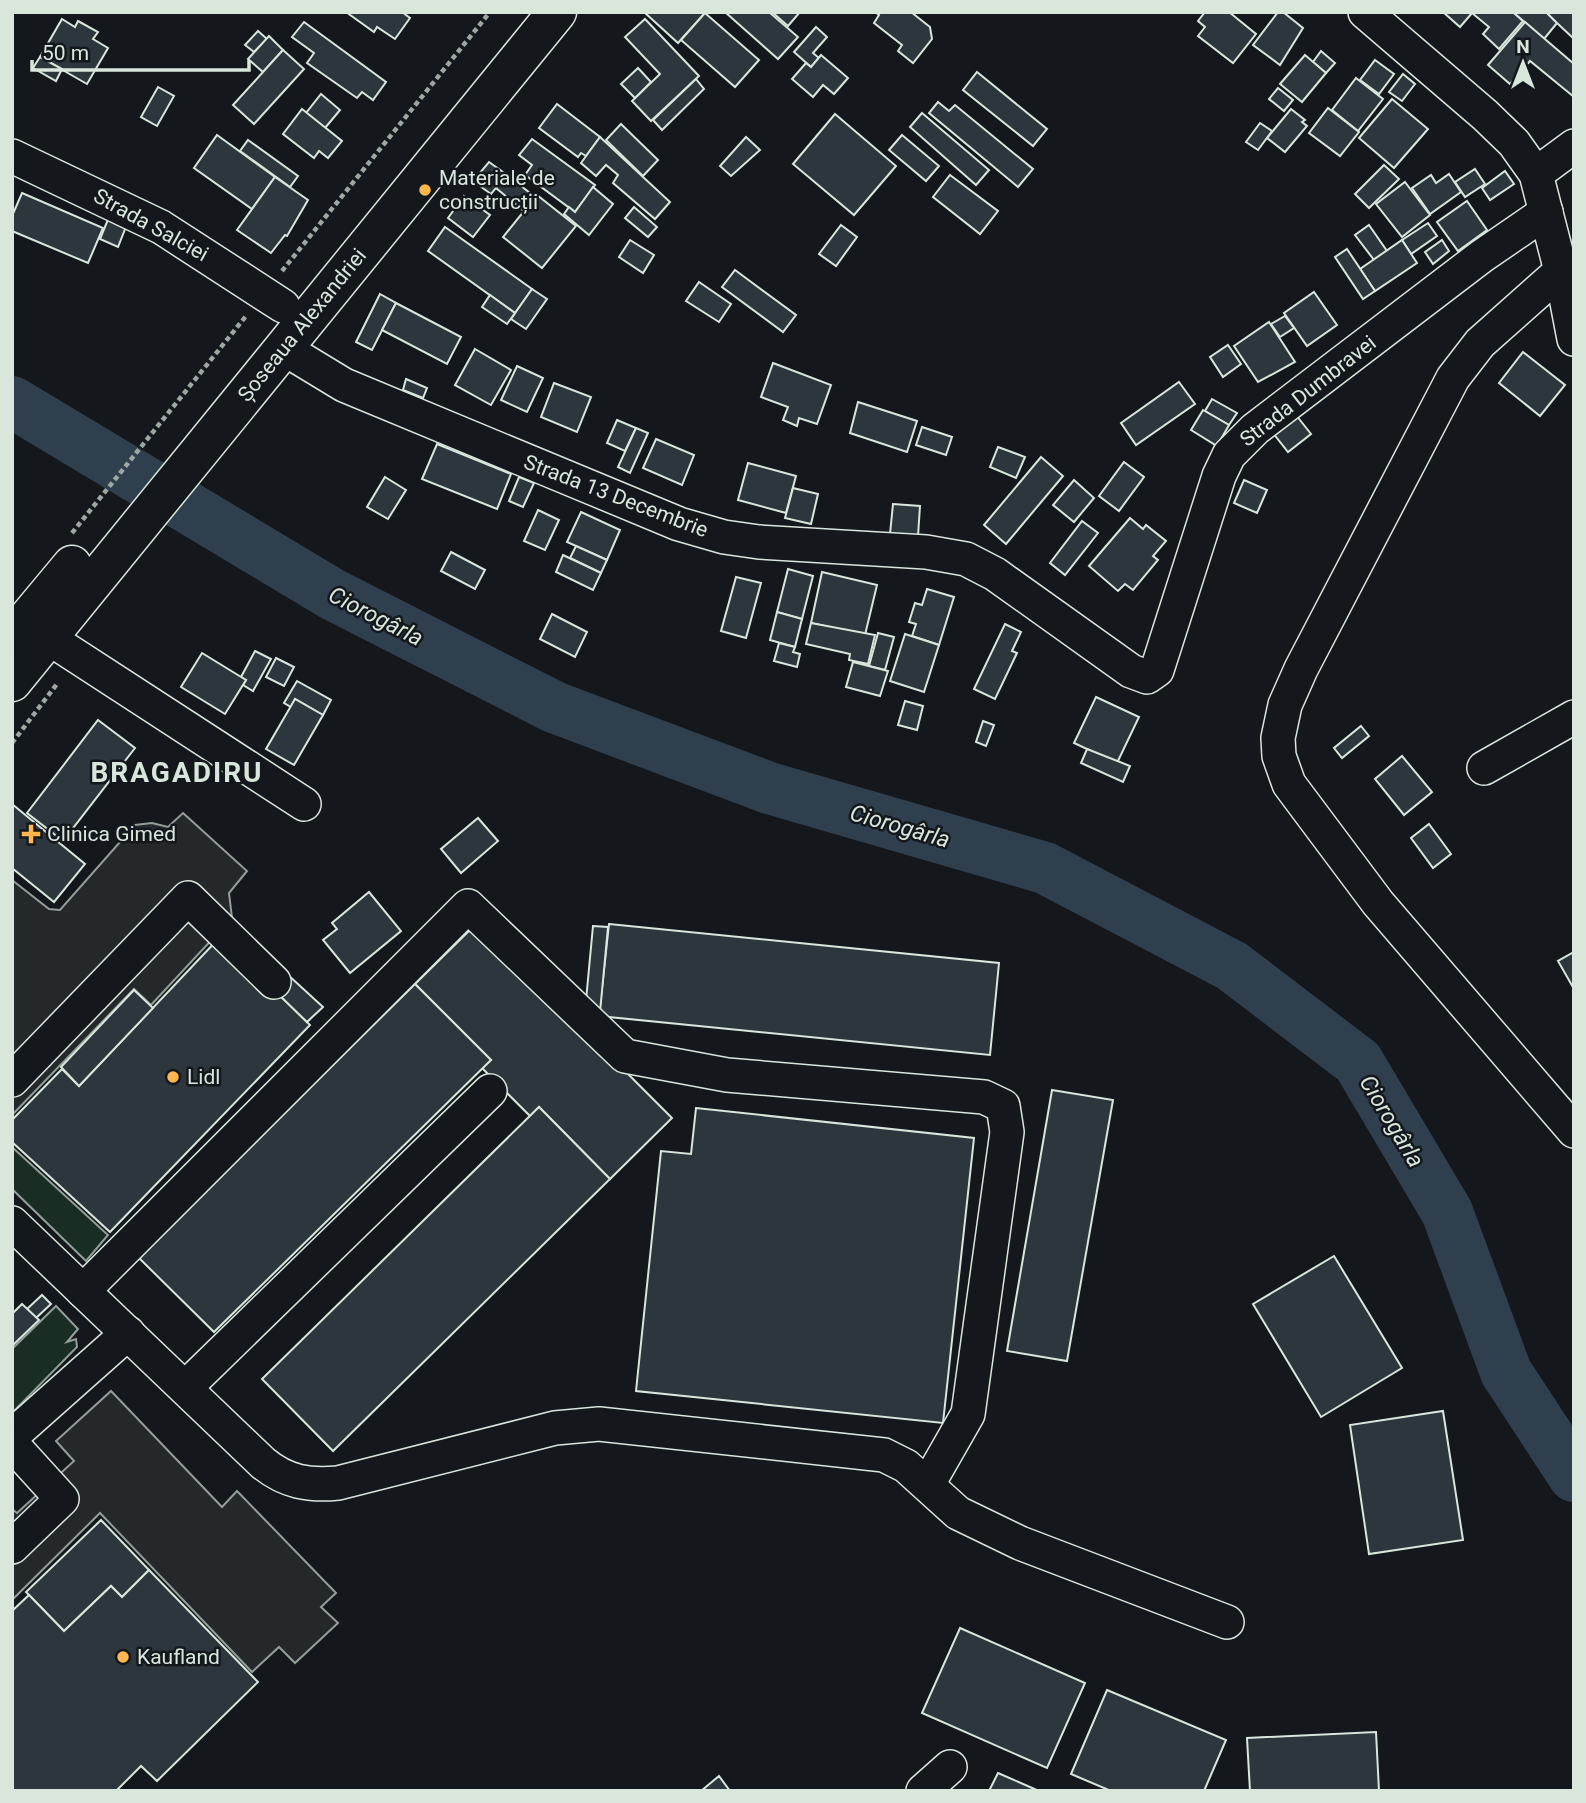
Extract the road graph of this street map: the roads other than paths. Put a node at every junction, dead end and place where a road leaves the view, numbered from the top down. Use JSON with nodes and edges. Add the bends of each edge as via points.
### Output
{"nodes":[{"id":1,"x":522,"y":12,"type":"edge"},
{"id":2,"x":557,"y":12,"type":"edge"},
{"id":3,"x":1365,"y":12,"type":"edge"},
{"id":4,"x":1574,"y":146,"type":"edge"},
{"id":5,"x":12,"y":156,"type":"edge"},
{"id":6,"x":1536,"y":174,"type":"junction"},
{"id":7,"x":1546,"y":212,"type":"junction"},
{"id":8,"x":1568,"y":268,"type":"edge"},
{"id":9,"x":274,"y":300,"type":"junction"},
{"id":10,"x":1574,"y":339,"type":"edge"},
{"id":11,"x":283,"y":348,"type":"junction"},
{"id":12,"x":235,"y":368,"type":"junction"},
{"id":13,"x":30,"y":637,"type":"edge"},
{"id":14,"x":1147,"y":677,"type":"joint"},
{"id":15,"x":12,"y":682,"type":"edge"},
{"id":16,"x":1574,"y":717,"type":"edge"},
{"id":17,"x":1484,"y":768,"type":"dead end"},
{"id":18,"x":304,"y":804,"type":"dead end"},
{"id":19,"x":274,"y":982,"type":"dead end"},
{"id":20,"x":12,"y":1080,"type":"edge"},
{"id":21,"x":490,"y":1091,"type":"dead end"},
{"id":22,"x":1574,"y":1131,"type":"edge"},
{"id":23,"x":12,"y":1223,"type":"edge"},
{"id":24,"x":83,"y":1291,"type":"junction"},
{"id":25,"x":128,"y":1334,"type":"junction"},
{"id":26,"x":185,"y":1388,"type":"junction"},
{"id":27,"x":12,"y":1436,"type":"edge"},
{"id":28,"x":12,"y":1444,"type":"edge"},
{"id":29,"x":928,"y":1484,"type":"junction"},
{"id":30,"x":12,"y":1548,"type":"edge"},
{"id":31,"x":1227,"y":1622,"type":"dead end"},
{"id":32,"x":950,"y":1767,"type":"dead end"},
{"id":33,"x":923,"y":1791,"type":"edge"}],
"edges":[{"from":1,"to":9,"type":"highway","name":"Șoseaua Alexandriei"},
{"from":2,"to":11,"type":"highway","name":"Șoseaua Alexandriei"},
{"from":3,"to":6,"type":"street","via":[[1485,115],[1514,143]]},
{"from":4,"to":6,"type":"street"},
{"from":5,"to":9,"type":"street","name":"Strada Salciei","via":[[161,227]]},
{"from":6,"to":7,"type":"street"},
{"from":7,"to":8,"type":"street"},
{"from":7,"to":14,"type":"street","name":"Strada Dumbravei","via":[[1274,414],[1229,455],[1157,670]]},
{"from":8,"to":10,"type":"street"},
{"from":8,"to":22,"type":"street","via":[[1480,343],[1453,377],[1301,669],[1285,705],[1278,738],[1283,770],[1304,809],[1378,903]]},
{"from":9,"to":12,"type":"highway","name":"Șoseaua Alexandriei"},
{"from":11,"to":12,"type":"highway","name":"Șoseaua Alexandriei"},
{"from":11,"to":14,"type":"street","name":"Strada 13 Decembrie","via":[[344,385],[679,524],[758,542],[926,552],[966,559],[995,574],[1131,671]]},
{"from":12,"to":13,"type":"highway","name":"Șoseaua Alexandriei","via":[[74,565]]},
{"from":13,"to":15,"type":"highway","name":"Șoseaua Alexandriei"},
{"from":13,"to":18,"type":"street"},
{"from":16,"to":17,"type":"street"},
{"from":19,"to":20,"type":"street","via":[[188,898]]},
{"from":21,"to":26,"type":"street"},
{"from":23,"to":24,"type":"street"},
{"from":24,"to":25,"type":"street"},
{"from":24,"to":29,"type":"street","via":[[468,906],[625,1056],[727,1074],[984,1097],[1003,1106],[1007,1132],[968,1414]]},
{"from":25,"to":26,"type":"street"},
{"from":25,"to":27,"type":"street"},
{"from":26,"to":29,"type":"street","via":[[263,1463],[278,1475],[305,1484],[338,1483],[555,1428],[599,1424],[884,1455]]},
{"from":28,"to":30,"type":"street","via":[[62,1499]]},
{"from":29,"to":31,"type":"street","via":[[958,1513],[1020,1543]]},
{"from":32,"to":33,"type":"street"}]}
